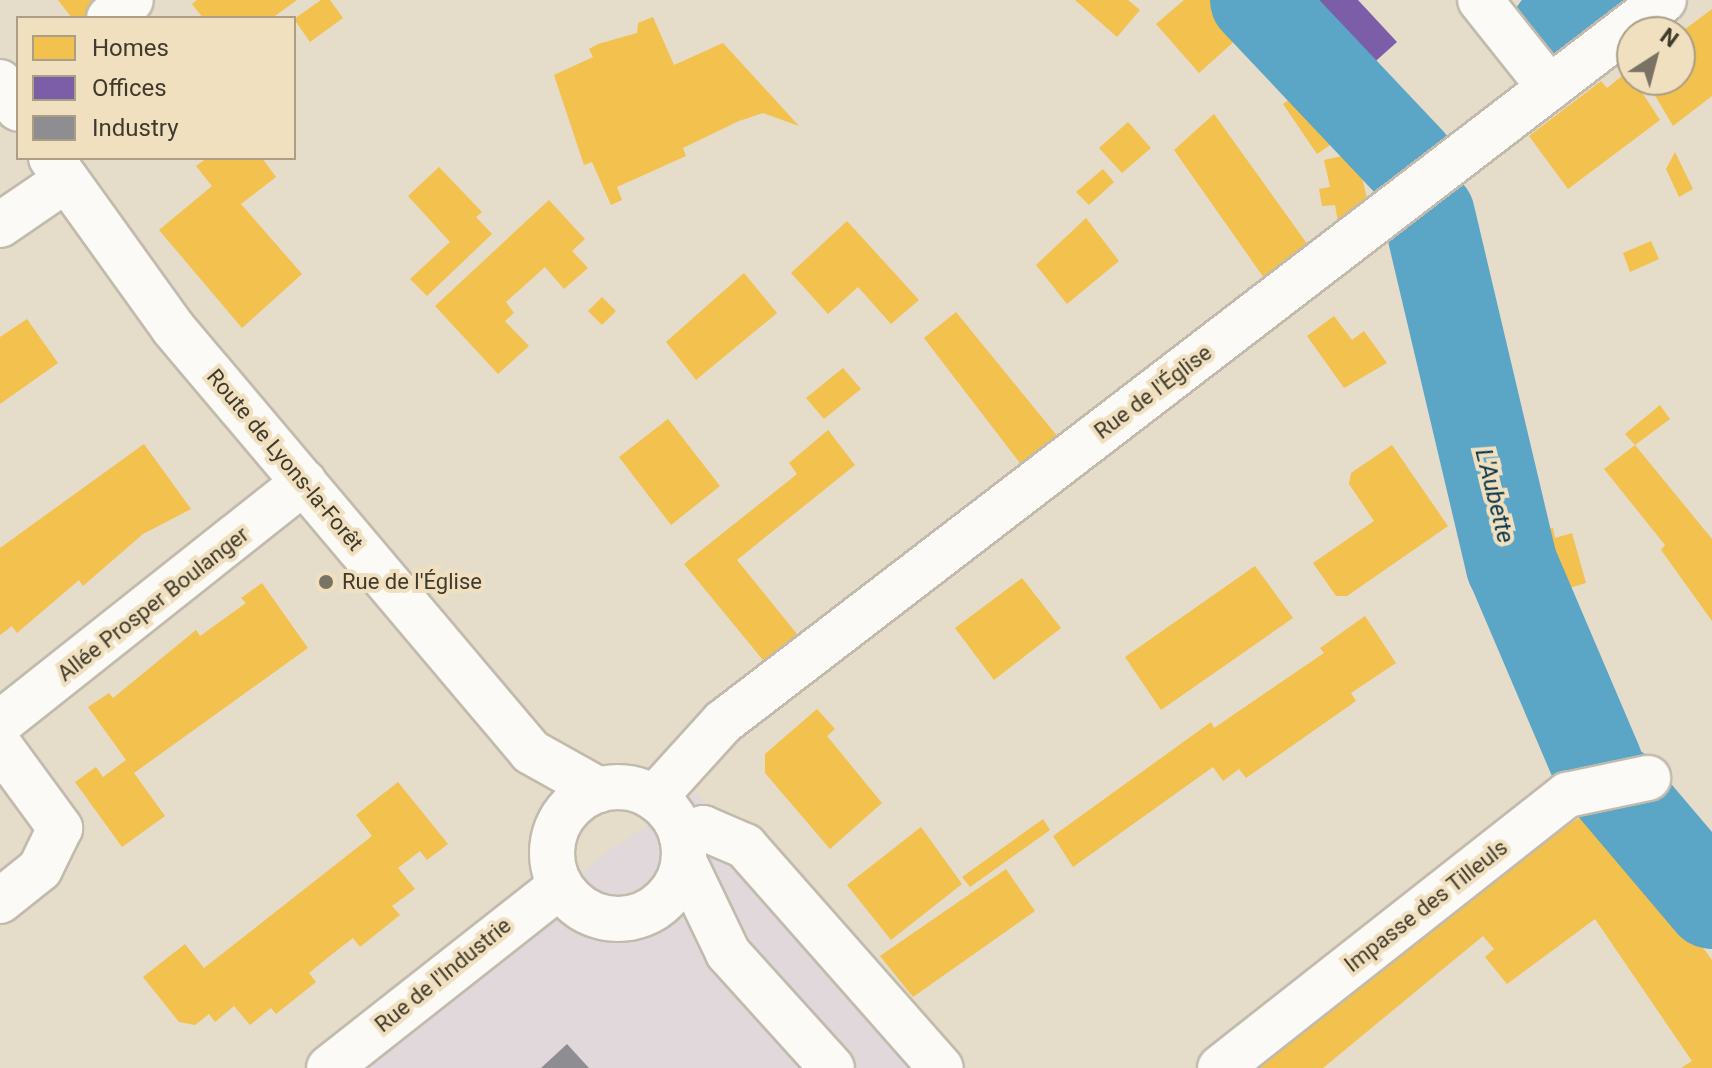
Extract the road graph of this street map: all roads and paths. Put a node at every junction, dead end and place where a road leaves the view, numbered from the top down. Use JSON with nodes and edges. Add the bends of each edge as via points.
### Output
{"nodes":[{"id":1,"x":131,"y":0,"type":"edge"},
{"id":2,"x":1480,"y":0,"type":"edge"},
{"id":3,"x":1664,"y":0,"type":"edge"},
{"id":4,"x":111,"y":16,"type":"edge"},
{"id":5,"x":1550,"y":88,"type":"junction"},
{"id":6,"x":58,"y":169,"type":"edge"},
{"id":7,"x":0,"y":225,"type":"edge"},
{"id":8,"x":304,"y":482,"type":"junction"},
{"id":9,"x":0,"y":723,"type":"edge"},
{"id":10,"x":0,"y":746,"type":"edge"},
{"id":11,"x":531,"y":752,"type":"junction"},
{"id":12,"x":1648,"y":778,"type":"dead end"},
{"id":13,"x":599,"y":790,"type":"junction"},
{"id":14,"x":654,"y":798,"type":"junction"},
{"id":15,"x":562,"y":817,"type":"junction"},
{"id":16,"x":683,"y":849,"type":"junction"},
{"id":17,"x":560,"y":886,"type":"junction"},
{"id":18,"x":0,"y":901,"type":"edge"},
{"id":19,"x":644,"y":914,"type":"junction"},
{"id":20,"x":728,"y":953,"type":"junction"},
{"id":21,"x":329,"y":1068,"type":"edge"},
{"id":22,"x":832,"y":1068,"type":"edge"},
{"id":23,"x":941,"y":1068,"type":"edge"},
{"id":24,"x":1220,"y":1068,"type":"edge"}],
"edges":[{"from":1,"to":4,"type":"street"},
{"from":2,"to":5,"type":"street"},
{"from":3,"to":5,"type":"street","name":"Rue de l'Église"},
{"from":5,"to":14,"type":"street","name":"Rue de l'Église","via":[[723,722]]},
{"from":6,"to":7,"type":"street"},
{"from":6,"to":8,"type":"street","name":"Route de Lyons-la-Forêt","via":[[144,292]]},
{"from":8,"to":9,"type":"street","name":"Allée Prosper Boulanger"},
{"from":8,"to":11,"type":"street","name":"Route de Lyons-la-Forêt"},
{"from":10,"to":18,"type":"street","via":[[60,828],[40,869]]},
{"from":11,"to":13,"type":"street","name":"Route de Lyons-la-Forêt"},
{"from":11,"to":15,"type":"street","name":"Route de Lyons-la-Forêt"},
{"from":12,"to":24,"type":"street","name":"Impasse des Tilleuls","via":[[1567,795]]},
{"from":13,"to":14,"type":"street","via":[[637,789]]},
{"from":13,"to":15,"type":"street"},
{"from":14,"to":16,"type":"street"},
{"from":15,"to":17,"type":"street","via":[[552,851]]},
{"from":16,"to":19,"type":"street","via":[[663,902]]},
{"from":16,"to":20,"type":"street"},
{"from":16,"to":23,"type":"street","via":[[703,828],[745,846]]},
{"from":17,"to":19,"type":"street","via":[[596,916]]},
{"from":17,"to":21,"type":"street","name":"Rue de l'Industrie"},
{"from":19,"to":20,"type":"street"},
{"from":20,"to":22,"type":"street"}]}
